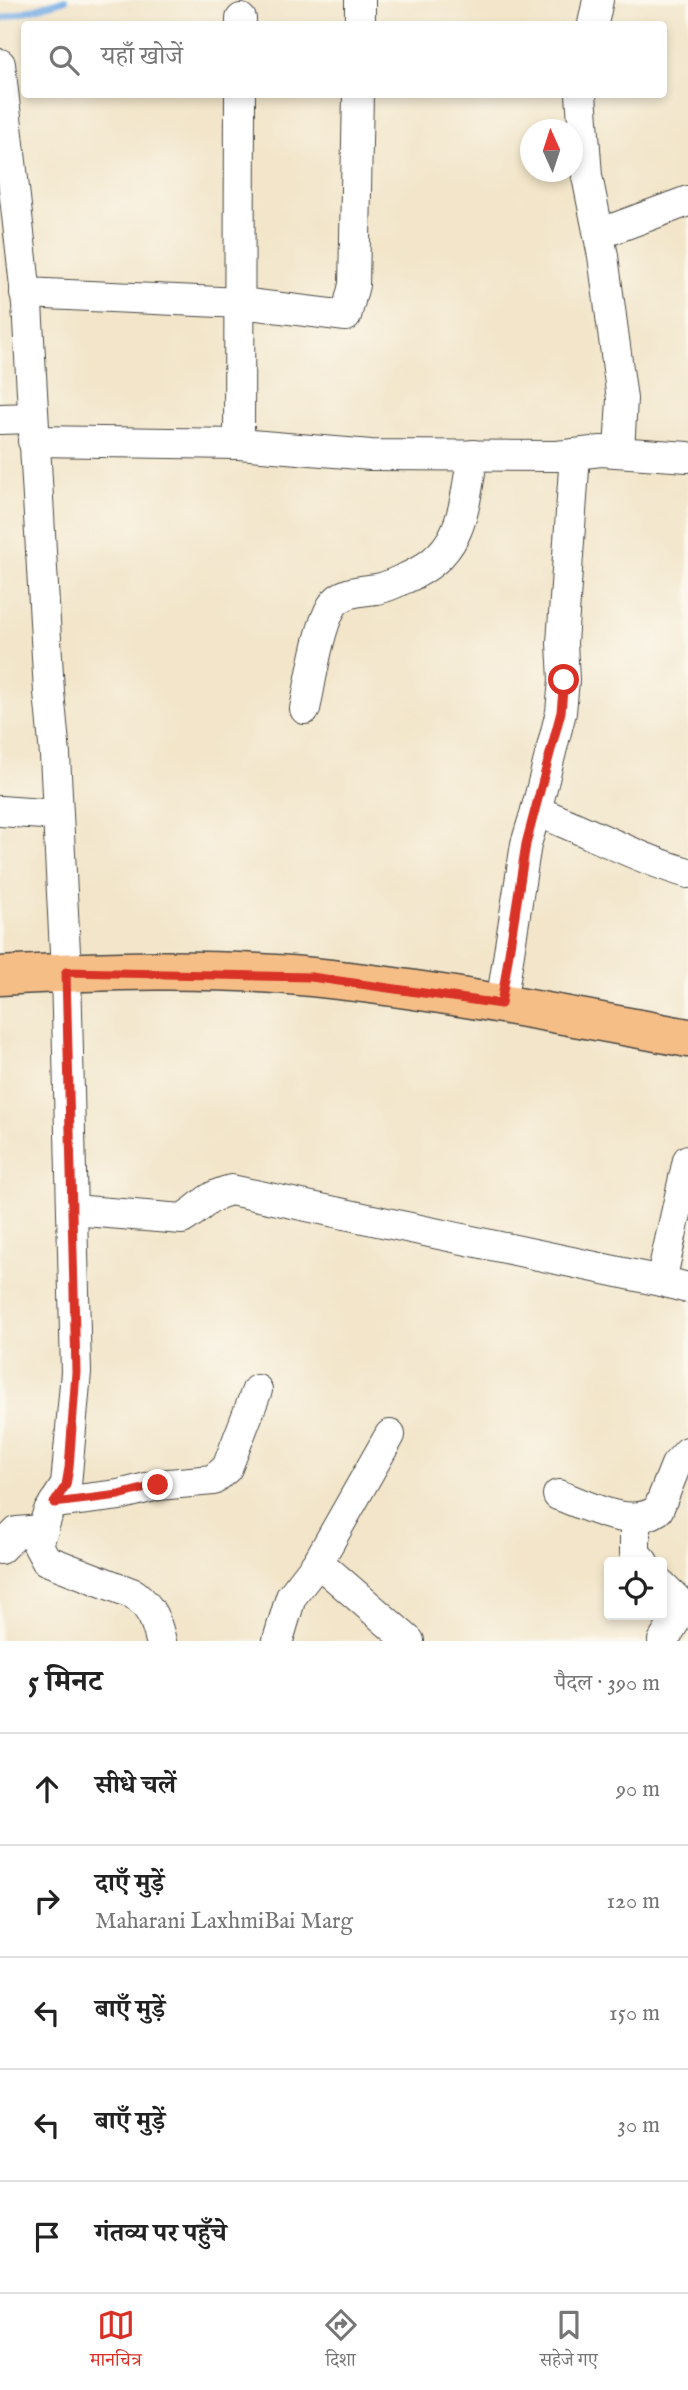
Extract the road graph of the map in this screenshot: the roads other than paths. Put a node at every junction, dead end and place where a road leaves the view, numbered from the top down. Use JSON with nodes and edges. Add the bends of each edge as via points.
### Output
{"nodes":[{"id":1,"x":360,"y":0,"type":"edge"},
{"id":2,"x":598,"y":0,"type":"edge"},
{"id":3,"x":360,"y":21,"type":"edge"},
{"id":4,"x":594,"y":21,"type":"edge"},
{"id":5,"x":0,"y":64,"type":"edge"},
{"id":6,"x":240,"y":98,"type":"edge"},
{"id":7,"x":358,"y":98,"type":"edge"},
{"id":8,"x":581,"y":98,"type":"edge"},
{"id":9,"x":688,"y":201,"type":"edge"},
{"id":10,"x":9,"y":232,"type":"edge"},
{"id":11,"x":599,"y":234,"type":"junction"},
{"id":12,"x":25,"y":293,"type":"junction"},
{"id":13,"x":241,"y":303,"type":"junction"},
{"id":14,"x":0,"y":419,"type":"edge"},
{"id":15,"x":33,"y":430,"type":"junction"},
{"id":16,"x":239,"y":444,"type":"junction"},
{"id":17,"x":619,"y":451,"type":"junction"},
{"id":18,"x":575,"y":454,"type":"junction"},
{"id":19,"x":473,"y":455,"type":"junction"},
{"id":20,"x":688,"y":457,"type":"edge"},
{"id":21,"x":305,"y":709,"type":"dead end"},
{"id":22,"x":0,"y":811,"type":"edge"},
{"id":23,"x":536,"y":811,"type":"junction"},
{"id":24,"x":57,"y":815,"type":"junction"},
{"id":25,"x":688,"y":873,"type":"edge"},
{"id":26,"x":66,"y":972,"type":"junction"},
{"id":27,"x":0,"y":976,"type":"edge"},
{"id":28,"x":501,"y":1004,"type":"junction"},
{"id":29,"x":688,"y":1038,"type":"edge"},
{"id":30,"x":688,"y":1160,"type":"edge"},
{"id":31,"x":73,"y":1210,"type":"junction"},
{"id":32,"x":674,"y":1284,"type":"edge"},
{"id":33,"x":257,"y":1390,"type":"dead end"},
{"id":34,"x":390,"y":1435,"type":"dead end"},
{"id":35,"x":688,"y":1452,"type":"edge"},
{"id":36,"x":558,"y":1495,"type":"dead end"},
{"id":37,"x":48,"y":1517,"type":"junction"},
{"id":38,"x":635,"y":1518,"type":"junction"},
{"id":39,"x":0,"y":1549,"type":"edge"},
{"id":40,"x":639,"y":1557,"type":"edge"},
{"id":41,"x":318,"y":1562,"type":"junction"},
{"id":42,"x":667,"y":1590,"type":"edge"},
{"id":43,"x":161,"y":1641,"type":"edge"},
{"id":44,"x":274,"y":1641,"type":"edge"},
{"id":45,"x":409,"y":1641,"type":"edge"},
{"id":46,"x":663,"y":1641,"type":"edge"}],
"edges":[{"from":1,"to":3,"type":"street"},
{"from":2,"to":4,"type":"street"},
{"from":5,"to":10,"type":"street"},
{"from":6,"to":13,"type":"street"},
{"from":7,"to":13,"type":"street","via":[[354,285],[346,316]]},
{"from":8,"to":11,"type":"street","via":[[587,176]]},
{"from":9,"to":11,"type":"street"},
{"from":10,"to":12,"type":"street"},
{"from":11,"to":17,"type":"street","via":[[622,399]]},
{"from":12,"to":13,"type":"street"},
{"from":12,"to":15,"type":"street"},
{"from":13,"to":16,"type":"street"},
{"from":14,"to":15,"type":"street"},
{"from":15,"to":16,"type":"street"},
{"from":15,"to":24,"type":"street"},
{"from":16,"to":19,"type":"street","via":[[371,455]]},
{"from":17,"to":18,"type":"street"},
{"from":17,"to":20,"type":"street"},
{"from":18,"to":19,"type":"street"},
{"from":18,"to":23,"type":"street","via":[[561,712]]},
{"from":19,"to":21,"type":"street","via":[[461,524],[449,547],[429,568],[380,589],[341,597],[332,605]]},
{"from":22,"to":24,"type":"street"},
{"from":23,"to":25,"type":"street","via":[[591,832],[618,849]]},
{"from":23,"to":28,"type":"street","via":[[517,894]]},
{"from":24,"to":26,"type":"street"},
{"from":26,"to":27,"type":"main road"},
{"from":26,"to":28,"type":"main road","via":[[311,977]]},
{"from":26,"to":31,"type":"street"},
{"from":28,"to":29,"type":"main road"},
{"from":30,"to":32,"type":"street"},
{"from":31,"to":32,"type":"street","via":[[182,1219],[210,1195],[231,1190]]},
{"from":31,"to":37,"type":"street","via":[[76,1372],[69,1468],[66,1485]]},
{"from":33,"to":37,"type":"street","via":[[226,1468],[213,1480],[158,1485]]},
{"from":34,"to":41,"type":"street"},
{"from":35,"to":38,"type":"street","via":[[676,1465],[658,1510]]},
{"from":36,"to":38,"type":"street"},
{"from":37,"to":39,"type":"street","via":[[17,1532]]},
{"from":37,"to":43,"type":"street","via":[[38,1545],[46,1560],[134,1594],[156,1619]]},
{"from":38,"to":40,"type":"street"},
{"from":41,"to":44,"type":"street","via":[[291,1597]]},
{"from":41,"to":45,"type":"street"},
{"from":42,"to":46,"type":"street","via":[[680,1603]]}]}
